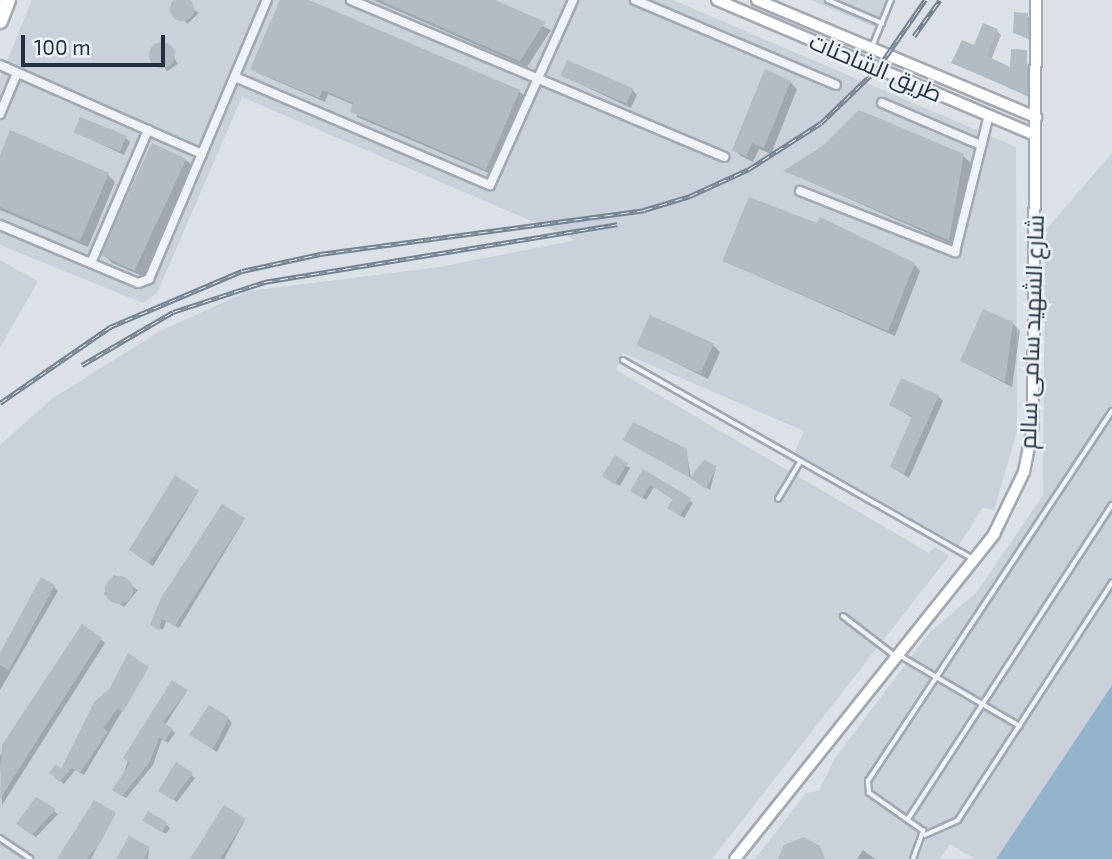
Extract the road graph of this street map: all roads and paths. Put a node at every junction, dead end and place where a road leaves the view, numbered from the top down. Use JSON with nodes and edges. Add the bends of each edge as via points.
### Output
{"nodes":[{"id":1,"x":8,"y":0,"type":"edge"},
{"id":2,"x":267,"y":0,"type":"edge"},
{"id":3,"x":351,"y":0,"type":"edge"},
{"id":4,"x":573,"y":0,"type":"edge"},
{"id":5,"x":635,"y":0,"type":"edge"},
{"id":6,"x":717,"y":0,"type":"edge"},
{"id":7,"x":757,"y":0,"type":"edge"},
{"id":8,"x":828,"y":0,"type":"edge"},
{"id":9,"x":891,"y":0,"type":"edge"},
{"id":10,"x":1036,"y":0,"type":"edge"},
{"id":11,"x":0,"y":21,"type":"edge"},
{"id":12,"x":882,"y":23,"type":"junction"},
{"id":13,"x":872,"y":49,"type":"junction"},
{"id":14,"x":0,"y":65,"type":"edge"},
{"id":15,"x":18,"y":73,"type":"junction"},
{"id":16,"x":235,"y":77,"type":"junction"},
{"id":17,"x":539,"y":79,"type":"junction"},
{"id":18,"x":836,"y":85,"type":"dead end"},
{"id":19,"x":883,"y":103,"type":"dead end"},
{"id":20,"x":0,"y":114,"type":"edge"},
{"id":21,"x":989,"y":115,"type":"junction"},
{"id":22,"x":1036,"y":117,"type":"junction"},
{"id":23,"x":148,"y":130,"type":"junction"},
{"id":24,"x":1035,"y":135,"type":"junction"},
{"id":25,"x":978,"y":144,"type":"junction"},
{"id":26,"x":202,"y":154,"type":"junction"},
{"id":27,"x":724,"y":157,"type":"dead end"},
{"id":28,"x":800,"y":191,"type":"dead end"},
{"id":29,"x":0,"y":225,"type":"edge"},
{"id":30,"x":91,"y":263,"type":"junction"},
{"id":31,"x":623,"y":360,"type":"dead end"},
{"id":32,"x":1112,"y":411,"type":"edge"},
{"id":33,"x":799,"y":464,"type":"junction"},
{"id":34,"x":778,"y":499,"type":"dead end"},
{"id":35,"x":1112,"y":505,"type":"edge"},
{"id":36,"x":974,"y":560,"type":"junction"},
{"id":37,"x":1112,"y":583,"type":"edge"},
{"id":38,"x":843,"y":616,"type":"dead end"},
{"id":39,"x":897,"y":655,"type":"junction"},
{"id":40,"x":936,"y":680,"type":"junction"},
{"id":41,"x":982,"y":705,"type":"junction"},
{"id":42,"x":1020,"y":726,"type":"junction"},
{"id":43,"x":908,"y":819,"type":"junction"},
{"id":44,"x":925,"y":835,"type":"junction"},
{"id":45,"x":0,"y":838,"type":"edge"},
{"id":46,"x":31,"y":859,"type":"edge"},
{"id":47,"x":735,"y":859,"type":"edge"},
{"id":48,"x":913,"y":859,"type":"edge"}],
"edges":[{"from":1,"to":11,"type":"highway"},
{"from":2,"to":16,"type":"street"},
{"from":3,"to":17,"type":"street"},
{"from":4,"to":17,"type":"street"},
{"from":5,"to":18,"type":"street"},
{"from":6,"to":21,"type":"main road","name":"طريق الشاحنات"},
{"from":7,"to":13,"type":"main road","name":"طريق الشاحنات"},
{"from":8,"to":12,"type":"lane"},
{"from":9,"to":12,"type":"lane"},
{"from":10,"to":22,"type":"main road","name":"شارع الشهيد سامى سالم"},
{"from":12,"to":13,"type":"lane"},
{"from":13,"to":22,"type":"main road","name":"طريق الشاحنات"},
{"from":14,"to":15,"type":"street"},
{"from":15,"to":20,"type":"street"},
{"from":15,"to":23,"type":"street"},
{"from":16,"to":17,"type":"street","via":[[490,185]]},
{"from":16,"to":26,"type":"street"},
{"from":17,"to":27,"type":"street"},
{"from":19,"to":25,"type":"street"},
{"from":21,"to":24,"type":"main road","name":"طريق الشاحنات"},
{"from":21,"to":25,"type":"street"},
{"from":22,"to":24,"type":"main road","name":"شارع الشهيد سامى سالم"},
{"from":23,"to":26,"type":"street"},
{"from":23,"to":30,"type":"street"},
{"from":24,"to":36,"type":"main road","name":"شارع الشهيد سامى سالم","via":[[1030,449],[1006,515]]},
{"from":25,"to":28,"type":"street","via":[[967,220],[952,253]]},
{"from":26,"to":30,"type":"street","via":[[149,279],[138,283]]},
{"from":29,"to":30,"type":"street"},
{"from":31,"to":33,"type":"lane"},
{"from":32,"to":40,"type":"lane"},
{"from":33,"to":34,"type":"lane"},
{"from":33,"to":36,"type":"lane"},
{"from":35,"to":41,"type":"lane"},
{"from":36,"to":39,"type":"main road","name":"شارع الشهيد سامى سالم"},
{"from":37,"to":42,"type":"lane"},
{"from":38,"to":39,"type":"lane"},
{"from":39,"to":40,"type":"lane"},
{"from":39,"to":47,"type":"main road","name":"شارع الشهيد سامى سالم"},
{"from":40,"to":41,"type":"lane"},
{"from":40,"to":43,"type":"lane","via":[[867,786]]},
{"from":41,"to":42,"type":"lane"},
{"from":41,"to":43,"type":"lane"},
{"from":42,"to":44,"type":"lane","via":[[958,820]]},
{"from":43,"to":44,"type":"lane"},
{"from":44,"to":48,"type":"lane"},
{"from":45,"to":46,"type":"lane"}]}
